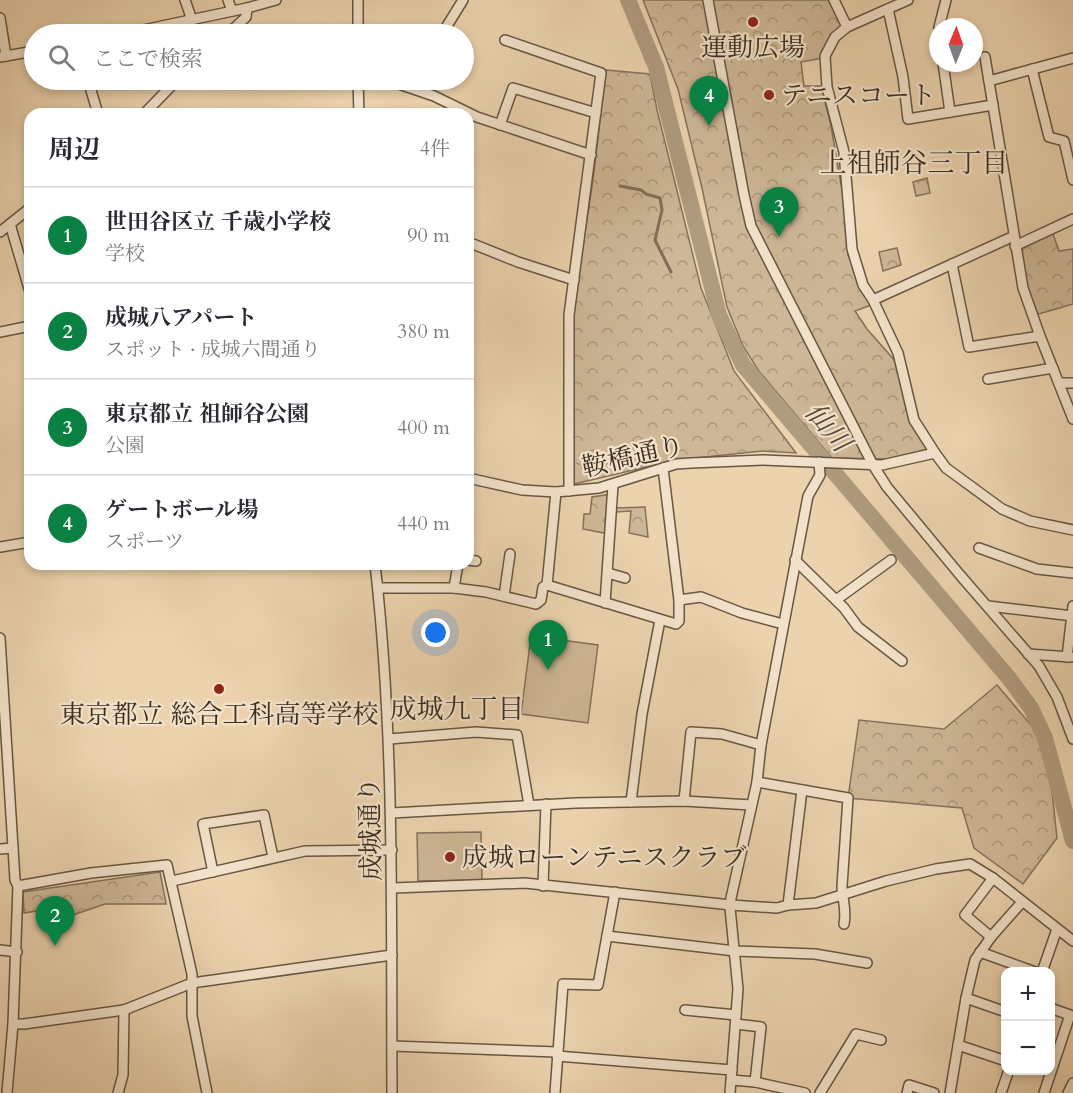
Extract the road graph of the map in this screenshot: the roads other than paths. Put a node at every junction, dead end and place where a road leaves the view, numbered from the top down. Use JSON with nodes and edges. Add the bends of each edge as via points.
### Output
{"nodes":[{"id":1,"x":185,"y":0,"type":"edge"},
{"id":2,"x":228,"y":0,"type":"edge"},
{"id":3,"x":274,"y":0,"type":"edge"},
{"id":4,"x":358,"y":0,"type":"edge"},
{"id":5,"x":463,"y":0,"type":"edge"},
{"id":6,"x":708,"y":0,"type":"edge"},
{"id":7,"x":834,"y":0,"type":"edge"},
{"id":8,"x":908,"y":0,"type":"edge"},
{"id":9,"x":946,"y":0,"type":"edge"},
{"id":10,"x":247,"y":8,"type":"junction"},
{"id":11,"x":888,"y":9,"type":"junction"},
{"id":12,"x":232,"y":11,"type":"junction"},
{"id":13,"x":0,"y":18,"type":"edge"},
{"id":14,"x":941,"y":18,"type":"edge"},
{"id":15,"x":192,"y":20,"type":"junction"},
{"id":16,"x":173,"y":24,"type":"edge"},
{"id":17,"x":239,"y":24,"type":"edge"},
{"id":18,"x":358,"y":24,"type":"edge"},
{"id":19,"x":448,"y":24,"type":"edge"},
{"id":20,"x":847,"y":27,"type":"junction"},
{"id":21,"x":505,"y":40,"type":"dead end"},
{"id":22,"x":24,"y":53,"type":"edge"},
{"id":23,"x":3,"y":57,"type":"edge"},
{"id":24,"x":985,"y":57,"type":"dead end"},
{"id":25,"x":1073,"y":58,"type":"edge"},
{"id":26,"x":1032,"y":69,"type":"junction"},
{"id":27,"x":944,"y":72,"type":"edge"},
{"id":28,"x":989,"y":81,"type":"junction"},
{"id":29,"x":91,"y":90,"type":"edge"},
{"id":30,"x":167,"y":90,"type":"edge"},
{"id":31,"x":358,"y":90,"type":"edge"},
{"id":32,"x":422,"y":90,"type":"edge"},
{"id":33,"x":993,"y":105,"type":"junction"},
{"id":34,"x":96,"y":108,"type":"edge"},
{"id":35,"x":150,"y":108,"type":"edge"},
{"id":36,"x":359,"y":108,"type":"edge"},
{"id":37,"x":459,"y":108,"type":"edge"},
{"id":38,"x":950,"y":112,"type":"junction"},
{"id":39,"x":596,"y":113,"type":"junction"},
{"id":40,"x":474,"y":116,"type":"edge"},
{"id":41,"x":500,"y":125,"type":"junction"},
{"id":42,"x":591,"y":155,"type":"junction"},
{"id":43,"x":1073,"y":180,"type":"edge"},
{"id":44,"x":24,"y":213,"type":"edge"},
{"id":45,"x":1073,"y":219,"type":"edge"},
{"id":46,"x":10,"y":224,"type":"junction"},
{"id":47,"x":0,"y":232,"type":"edge"},
{"id":48,"x":1014,"y":241,"type":"junction"},
{"id":49,"x":474,"y":244,"type":"edge"},
{"id":50,"x":952,"y":264,"type":"junction"},
{"id":51,"x":24,"y":272,"type":"edge"},
{"id":52,"x":574,"y":280,"type":"junction"},
{"id":53,"x":873,"y":300,"type":"junction"},
{"id":54,"x":24,"y":327,"type":"edge"},
{"id":55,"x":0,"y":332,"type":"edge"},
{"id":56,"x":1040,"y":336,"type":"junction"},
{"id":57,"x":1053,"y":368,"type":"junction"},
{"id":58,"x":988,"y":379,"type":"dead end"},
{"id":59,"x":1060,"y":383,"type":"junction"},
{"id":60,"x":1073,"y":383,"type":"edge"},
{"id":61,"x":1073,"y":419,"type":"edge"},
{"id":62,"x":935,"y":453,"type":"junction"},
{"id":63,"x":807,"y":461,"type":"junction"},
{"id":64,"x":819,"y":462,"type":"junction"},
{"id":65,"x":873,"y":465,"type":"junction"},
{"id":66,"x":663,"y":468,"type":"junction"},
{"id":67,"x":819,"y":476,"type":"junction"},
{"id":68,"x":474,"y":479,"type":"edge"},
{"id":69,"x":613,"y":485,"type":"junction"},
{"id":70,"x":569,"y":491,"type":"junction"},
{"id":71,"x":556,"y":492,"type":"junction"},
{"id":72,"x":1073,"y":530,"type":"edge"},
{"id":73,"x":24,"y":543,"type":"edge"},
{"id":74,"x":0,"y":547,"type":"edge"},
{"id":75,"x":980,"y":548,"type":"dead end"},
{"id":76,"x":510,"y":554,"type":"dead end"},
{"id":77,"x":795,"y":560,"type":"junction"},
{"id":78,"x":891,"y":560,"type":"dead end"},
{"id":79,"x":376,"y":570,"type":"edge"},
{"id":80,"x":457,"y":570,"type":"edge"},
{"id":81,"x":608,"y":573,"type":"junction"},
{"id":82,"x":1073,"y":573,"type":"edge"},
{"id":83,"x":625,"y":578,"type":"dead end"},
{"id":84,"x":547,"y":585,"type":"junction"},
{"id":85,"x":378,"y":588,"type":"junction"},
{"id":86,"x":454,"y":588,"type":"junction"},
{"id":87,"x":504,"y":596,"type":"junction"},
{"id":88,"x":679,"y":600,"type":"junction"},
{"id":89,"x":836,"y":600,"type":"junction"},
{"id":90,"x":605,"y":603,"type":"junction"},
{"id":91,"x":988,"y":606,"type":"junction"},
{"id":92,"x":1073,"y":613,"type":"edge"},
{"id":93,"x":660,"y":620,"type":"junction"},
{"id":94,"x":783,"y":624,"type":"junction"},
{"id":95,"x":0,"y":638,"type":"edge"},
{"id":96,"x":1,"y":651,"type":"edge"},
{"id":97,"x":1028,"y":654,"type":"junction"},
{"id":98,"x":1070,"y":657,"type":"edge"},
{"id":99,"x":902,"y":661,"type":"dead end"},
{"id":100,"x":389,"y":739,"type":"junction"},
{"id":101,"x":1073,"y":740,"type":"edge"},
{"id":102,"x":761,"y":745,"type":"junction"},
{"id":103,"x":757,"y":782,"type":"junction"},
{"id":104,"x":802,"y":790,"type":"junction"},
{"id":105,"x":684,"y":801,"type":"junction"},
{"id":106,"x":631,"y":802,"type":"junction"},
{"id":107,"x":546,"y":804,"type":"junction"},
{"id":108,"x":529,"y":805,"type":"junction"},
{"id":109,"x":751,"y":805,"type":"junction"},
{"id":110,"x":392,"y":813,"type":"junction"},
{"id":111,"x":13,"y":848,"type":"junction"},
{"id":112,"x":0,"y":849,"type":"edge"},
{"id":113,"x":392,"y":850,"type":"junction"},
{"id":114,"x":273,"y":857,"type":"junction"},
{"id":115,"x":213,"y":872,"type":"junction"},
{"id":116,"x":993,"y":878,"type":"junction"},
{"id":117,"x":172,"y":881,"type":"junction"},
{"id":118,"x":18,"y":886,"type":"junction"},
{"id":119,"x":543,"y":886,"type":"junction"},
{"id":120,"x":393,"y":888,"type":"junction"},
{"id":121,"x":615,"y":892,"type":"junction"},
{"id":122,"x":842,"y":894,"type":"junction"},
{"id":123,"x":1022,"y":902,"type":"junction"},
{"id":124,"x":731,"y":905,"type":"junction"},
{"id":125,"x":788,"y":905,"type":"junction"},
{"id":126,"x":844,"y":924,"type":"dead end"},
{"id":127,"x":1057,"y":929,"type":"junction"},
{"id":128,"x":608,"y":936,"type":"junction"},
{"id":129,"x":991,"y":937,"type":"junction"},
{"id":130,"x":1073,"y":941,"type":"edge"},
{"id":131,"x":0,"y":950,"type":"edge"},
{"id":132,"x":735,"y":951,"type":"junction"},
{"id":133,"x":17,"y":952,"type":"junction"},
{"id":134,"x":980,"y":952,"type":"junction"},
{"id":135,"x":392,"y":955,"type":"junction"},
{"id":136,"x":867,"y":963,"type":"dead end"},
{"id":137,"x":1021,"y":967,"type":"edge"},
{"id":138,"x":1044,"y":967,"type":"edge"},
{"id":139,"x":192,"y":982,"type":"junction"},
{"id":140,"x":966,"y":998,"type":"junction"},
{"id":141,"x":124,"y":1010,"type":"junction"},
{"id":142,"x":685,"y":1010,"type":"dead end"},
{"id":143,"x":1055,"y":1010,"type":"edge"},
{"id":144,"x":1001,"y":1011,"type":"edge"},
{"id":145,"x":736,"y":1020,"type":"junction"},
{"id":146,"x":13,"y":1024,"type":"junction"},
{"id":147,"x":881,"y":1040,"type":"dead end"},
{"id":148,"x":958,"y":1045,"type":"junction"},
{"id":149,"x":392,"y":1046,"type":"junction"},
{"id":150,"x":557,"y":1054,"type":"junction"},
{"id":151,"x":1001,"y":1060,"type":"edge"},
{"id":152,"x":732,"y":1075,"type":"junction"},
{"id":153,"x":1008,"y":1075,"type":"edge"},
{"id":154,"x":755,"y":1082,"type":"junction"},
{"id":155,"x":1073,"y":1083,"type":"edge"},
{"id":156,"x":7,"y":1093,"type":"edge"},
{"id":157,"x":118,"y":1093,"type":"edge"},
{"id":158,"x":207,"y":1093,"type":"edge"},
{"id":159,"x":392,"y":1093,"type":"edge"},
{"id":160,"x":555,"y":1093,"type":"edge"},
{"id":161,"x":730,"y":1093,"type":"edge"},
{"id":162,"x":805,"y":1093,"type":"edge"},
{"id":163,"x":820,"y":1093,"type":"edge"},
{"id":164,"x":907,"y":1093,"type":"edge"},
{"id":165,"x":934,"y":1093,"type":"edge"},
{"id":166,"x":950,"y":1093,"type":"edge"},
{"id":167,"x":1001,"y":1093,"type":"edge"},
{"id":168,"x":1044,"y":1093,"type":"edge"},
{"id":169,"x":1068,"y":1093,"type":"edge"}],
"edges":[{"from":1,"to":15,"type":"street"},
{"from":2,"to":12,"type":"street"},
{"from":3,"to":10,"type":"street"},
{"from":4,"to":18,"type":"street"},
{"from":5,"to":19,"type":"street"},
{"from":6,"to":65,"type":"street","via":[[751,226]]},
{"from":7,"to":20,"type":"street"},
{"from":8,"to":11,"type":"street"},
{"from":9,"to":14,"type":"street"},
{"from":10,"to":12,"type":"street"},
{"from":10,"to":17,"type":"street","via":[[246,17]]},
{"from":11,"to":20,"type":"street"},
{"from":11,"to":38,"type":"street","via":[[908,119]]},
{"from":12,"to":15,"type":"street"},
{"from":13,"to":23,"type":"street"},
{"from":15,"to":16,"type":"street"},
{"from":20,"to":53,"type":"street","via":[[825,56],[825,68],[844,152],[852,249],[863,285]]},
{"from":21,"to":39,"type":"street","via":[[601,73]]},
{"from":22,"to":23,"type":"street"},
{"from":24,"to":28,"type":"street"},
{"from":25,"to":26,"type":"street"},
{"from":26,"to":28,"type":"street"},
{"from":26,"to":43,"type":"street","via":[[1049,137],[1064,141]]},
{"from":27,"to":38,"type":"street"},
{"from":28,"to":33,"type":"street"},
{"from":29,"to":34,"type":"street"},
{"from":30,"to":35,"type":"street"},
{"from":31,"to":36,"type":"street"},
{"from":32,"to":37,"type":"street"},
{"from":33,"to":38,"type":"street"},
{"from":33,"to":48,"type":"street"},
{"from":39,"to":41,"type":"street","via":[[513,87]]},
{"from":39,"to":42,"type":"street"},
{"from":40,"to":41,"type":"street"},
{"from":41,"to":42,"type":"street"},
{"from":42,"to":52,"type":"street"},
{"from":44,"to":46,"type":"street"},
{"from":45,"to":48,"type":"street"},
{"from":46,"to":47,"type":"street"},
{"from":46,"to":51,"type":"street"},
{"from":48,"to":50,"type":"street"},
{"from":48,"to":56,"type":"street","via":[[1023,288]]},
{"from":49,"to":52,"type":"street"},
{"from":50,"to":53,"type":"street"},
{"from":50,"to":56,"type":"street","via":[[969,347]]},
{"from":52,"to":70,"type":"street","via":[[569,315]]},
{"from":53,"to":62,"type":"street","via":[[898,353],[914,420]]},
{"from":54,"to":55,"type":"street"},
{"from":56,"to":57,"type":"street"},
{"from":57,"to":58,"type":"street"},
{"from":57,"to":59,"type":"street"},
{"from":59,"to":60,"type":"street"},
{"from":59,"to":61,"type":"street"},
{"from":62,"to":65,"type":"street","name":"鞍橋通り"},
{"from":62,"to":72,"type":"street","via":[[946,468],[1002,509],[1030,521]]},
{"from":63,"to":64,"type":"street","name":"鞍橋通り"},
{"from":63,"to":66,"type":"street","name":"鞍橋通り","via":[[742,460]]},
{"from":63,"to":67,"type":"street"},
{"from":64,"to":65,"type":"street","name":"鞍橋通り"},
{"from":64,"to":67,"type":"street"},
{"from":65,"to":91,"type":"street","via":[[887,487]]},
{"from":66,"to":69,"type":"street","name":"鞍橋通り"},
{"from":66,"to":88,"type":"street"},
{"from":67,"to":77,"type":"street","via":[[808,496]]},
{"from":68,"to":71,"type":"street","name":"鞍橋通り","via":[[522,490]]},
{"from":69,"to":70,"type":"street","name":"鞍橋通り"},
{"from":69,"to":81,"type":"street"},
{"from":70,"to":71,"type":"street","name":"鞍橋通り"},
{"from":71,"to":84,"type":"street"},
{"from":73,"to":74,"type":"street"},
{"from":75,"to":82,"type":"street","via":[[1037,569]]},
{"from":76,"to":87,"type":"street"},
{"from":77,"to":89,"type":"street"},
{"from":77,"to":94,"type":"street"},
{"from":78,"to":89,"type":"street"},
{"from":79,"to":85,"type":"street","name":"成城通り"},
{"from":80,"to":86,"type":"street"},
{"from":81,"to":83,"type":"street"},
{"from":81,"to":90,"type":"street"},
{"from":84,"to":87,"type":"street","via":[[536,604]]},
{"from":84,"to":90,"type":"street"},
{"from":85,"to":86,"type":"street"},
{"from":85,"to":100,"type":"street","name":"成城通り"},
{"from":86,"to":87,"type":"street"},
{"from":88,"to":93,"type":"street","via":[[679,621],[676,624]]},
{"from":88,"to":94,"type":"street","via":[[701,597]]},
{"from":89,"to":99,"type":"street","via":[[858,627]]},
{"from":90,"to":93,"type":"street"},
{"from":91,"to":92,"type":"street"},
{"from":91,"to":97,"type":"street"},
{"from":92,"to":98,"type":"street"},
{"from":93,"to":106,"type":"street"},
{"from":94,"to":102,"type":"street"},
{"from":95,"to":96,"type":"street"},
{"from":96,"to":111,"type":"street"},
{"from":97,"to":98,"type":"street"},
{"from":97,"to":101,"type":"street","via":[[1056,694]]},
{"from":100,"to":108,"type":"street","via":[[476,732],[517,735]]},
{"from":100,"to":110,"type":"street","name":"成城通り"},
{"from":102,"to":103,"type":"street"},
{"from":102,"to":105,"type":"street","via":[[722,734],[691,732]]},
{"from":103,"to":104,"type":"street"},
{"from":103,"to":109,"type":"street"},
{"from":104,"to":122,"type":"street","via":[[848,798]]},
{"from":104,"to":125,"type":"street"},
{"from":105,"to":106,"type":"street"},
{"from":105,"to":109,"type":"street"},
{"from":106,"to":107,"type":"street"},
{"from":107,"to":108,"type":"street"},
{"from":107,"to":119,"type":"street"},
{"from":108,"to":110,"type":"street"},
{"from":109,"to":124,"type":"street"},
{"from":110,"to":113,"type":"street","name":"成城通り"},
{"from":111,"to":112,"type":"street"},
{"from":111,"to":118,"type":"street"},
{"from":113,"to":114,"type":"street","via":[[305,851]]},
{"from":113,"to":120,"type":"street","name":"成城通り"},
{"from":114,"to":115,"type":"street"},
{"from":114,"to":115,"type":"street","via":[[264,814],[203,824]]},
{"from":115,"to":117,"type":"street"},
{"from":116,"to":122,"type":"street","via":[[975,866],[963,864]]},
{"from":116,"to":123,"type":"street"},
{"from":116,"to":129,"type":"street","via":[[965,915]]},
{"from":117,"to":118,"type":"street","via":[[167,865]]},
{"from":117,"to":139,"type":"street"},
{"from":118,"to":133,"type":"street"},
{"from":119,"to":120,"type":"street","via":[[498,883]]},
{"from":119,"to":121,"type":"street"},
{"from":120,"to":135,"type":"street","name":"成城通り"},
{"from":121,"to":124,"type":"street"},
{"from":121,"to":128,"type":"street"},
{"from":122,"to":125,"type":"street","via":[[816,903]]},
{"from":122,"to":126,"type":"street","via":[[847,911]]},
{"from":123,"to":127,"type":"street"},
{"from":123,"to":129,"type":"street"},
{"from":124,"to":125,"type":"street"},
{"from":124,"to":132,"type":"street"},
{"from":127,"to":130,"type":"street"},
{"from":127,"to":138,"type":"street"},
{"from":128,"to":132,"type":"street"},
{"from":128,"to":150,"type":"street","via":[[598,985],[563,984]]},
{"from":129,"to":134,"type":"street"},
{"from":131,"to":133,"type":"street"},
{"from":132,"to":136,"type":"street","via":[[815,954]]},
{"from":132,"to":145,"type":"street"},
{"from":133,"to":146,"type":"street"},
{"from":134,"to":137,"type":"street"},
{"from":134,"to":140,"type":"street"},
{"from":135,"to":139,"type":"street"},
{"from":135,"to":149,"type":"street","name":"成城通り"},
{"from":139,"to":141,"type":"street"},
{"from":139,"to":158,"type":"street","via":[[192,1016]]},
{"from":140,"to":144,"type":"street"},
{"from":140,"to":148,"type":"street"},
{"from":141,"to":146,"type":"street"},
{"from":141,"to":157,"type":"street","via":[[123,1075]]},
{"from":142,"to":145,"type":"street"},
{"from":143,"to":168,"type":"street","via":[[1070,1015]]},
{"from":145,"to":152,"type":"street"},
{"from":145,"to":154,"type":"street","via":[[761,1027]]},
{"from":146,"to":156,"type":"street"},
{"from":147,"to":163,"type":"street","via":[[856,1034]]},
{"from":148,"to":151,"type":"street"},
{"from":148,"to":166,"type":"street"},
{"from":149,"to":150,"type":"street"},
{"from":149,"to":159,"type":"street","name":"成城通り"},
{"from":150,"to":152,"type":"street"},
{"from":150,"to":160,"type":"street"},
{"from":152,"to":154,"type":"street"},
{"from":152,"to":161,"type":"street"},
{"from":153,"to":167,"type":"street"},
{"from":154,"to":162,"type":"street"},
{"from":155,"to":169,"type":"street"},
{"from":164,"to":165,"type":"street","via":[[909,1085]]}]}
